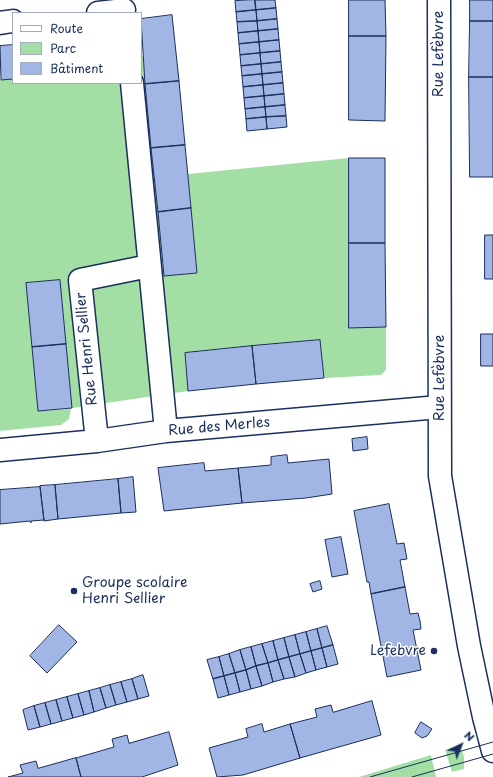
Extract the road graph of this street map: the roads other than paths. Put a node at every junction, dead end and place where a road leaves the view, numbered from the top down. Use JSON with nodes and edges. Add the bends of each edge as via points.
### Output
{"nodes":[{"id":1,"x":439,"y":0,"type":"edge"},
{"id":2,"x":124,"y":8,"type":"edge"},
{"id":3,"x":103,"y":12,"type":"edge"},
{"id":4,"x":12,"y":21,"type":"edge"},
{"id":5,"x":0,"y":23,"type":"edge"},
{"id":6,"x":132,"y":84,"type":"edge"},
{"id":7,"x":149,"y":266,"type":"junction"},
{"id":8,"x":439,"y":407,"type":"junction"},
{"id":9,"x":166,"y":431,"type":"junction"},
{"id":10,"x":97,"y":441,"type":"junction"},
{"id":11,"x":0,"y":450,"type":"edge"},
{"id":12,"x":493,"y":751,"type":"edge"}],
"edges":[{"from":1,"to":8,"type":"street","name":"Rue Lefèbvre"},
{"from":2,"to":3,"type":"street"},
{"from":4,"to":5,"type":"street"},
{"from":6,"to":7,"type":"street"},
{"from":7,"to":9,"type":"street"},
{"from":7,"to":10,"type":"street","name":"Rue Henri Sellier","via":[[80,280]]},
{"from":8,"to":9,"type":"street","name":"Rue des Merles"},
{"from":8,"to":12,"type":"street","name":"Rue Lefèbvre","via":[[440,476],[469,646]]},
{"from":9,"to":10,"type":"street","name":"Rue des Merles"},
{"from":10,"to":11,"type":"street","name":"Rue des Merles"}]}
